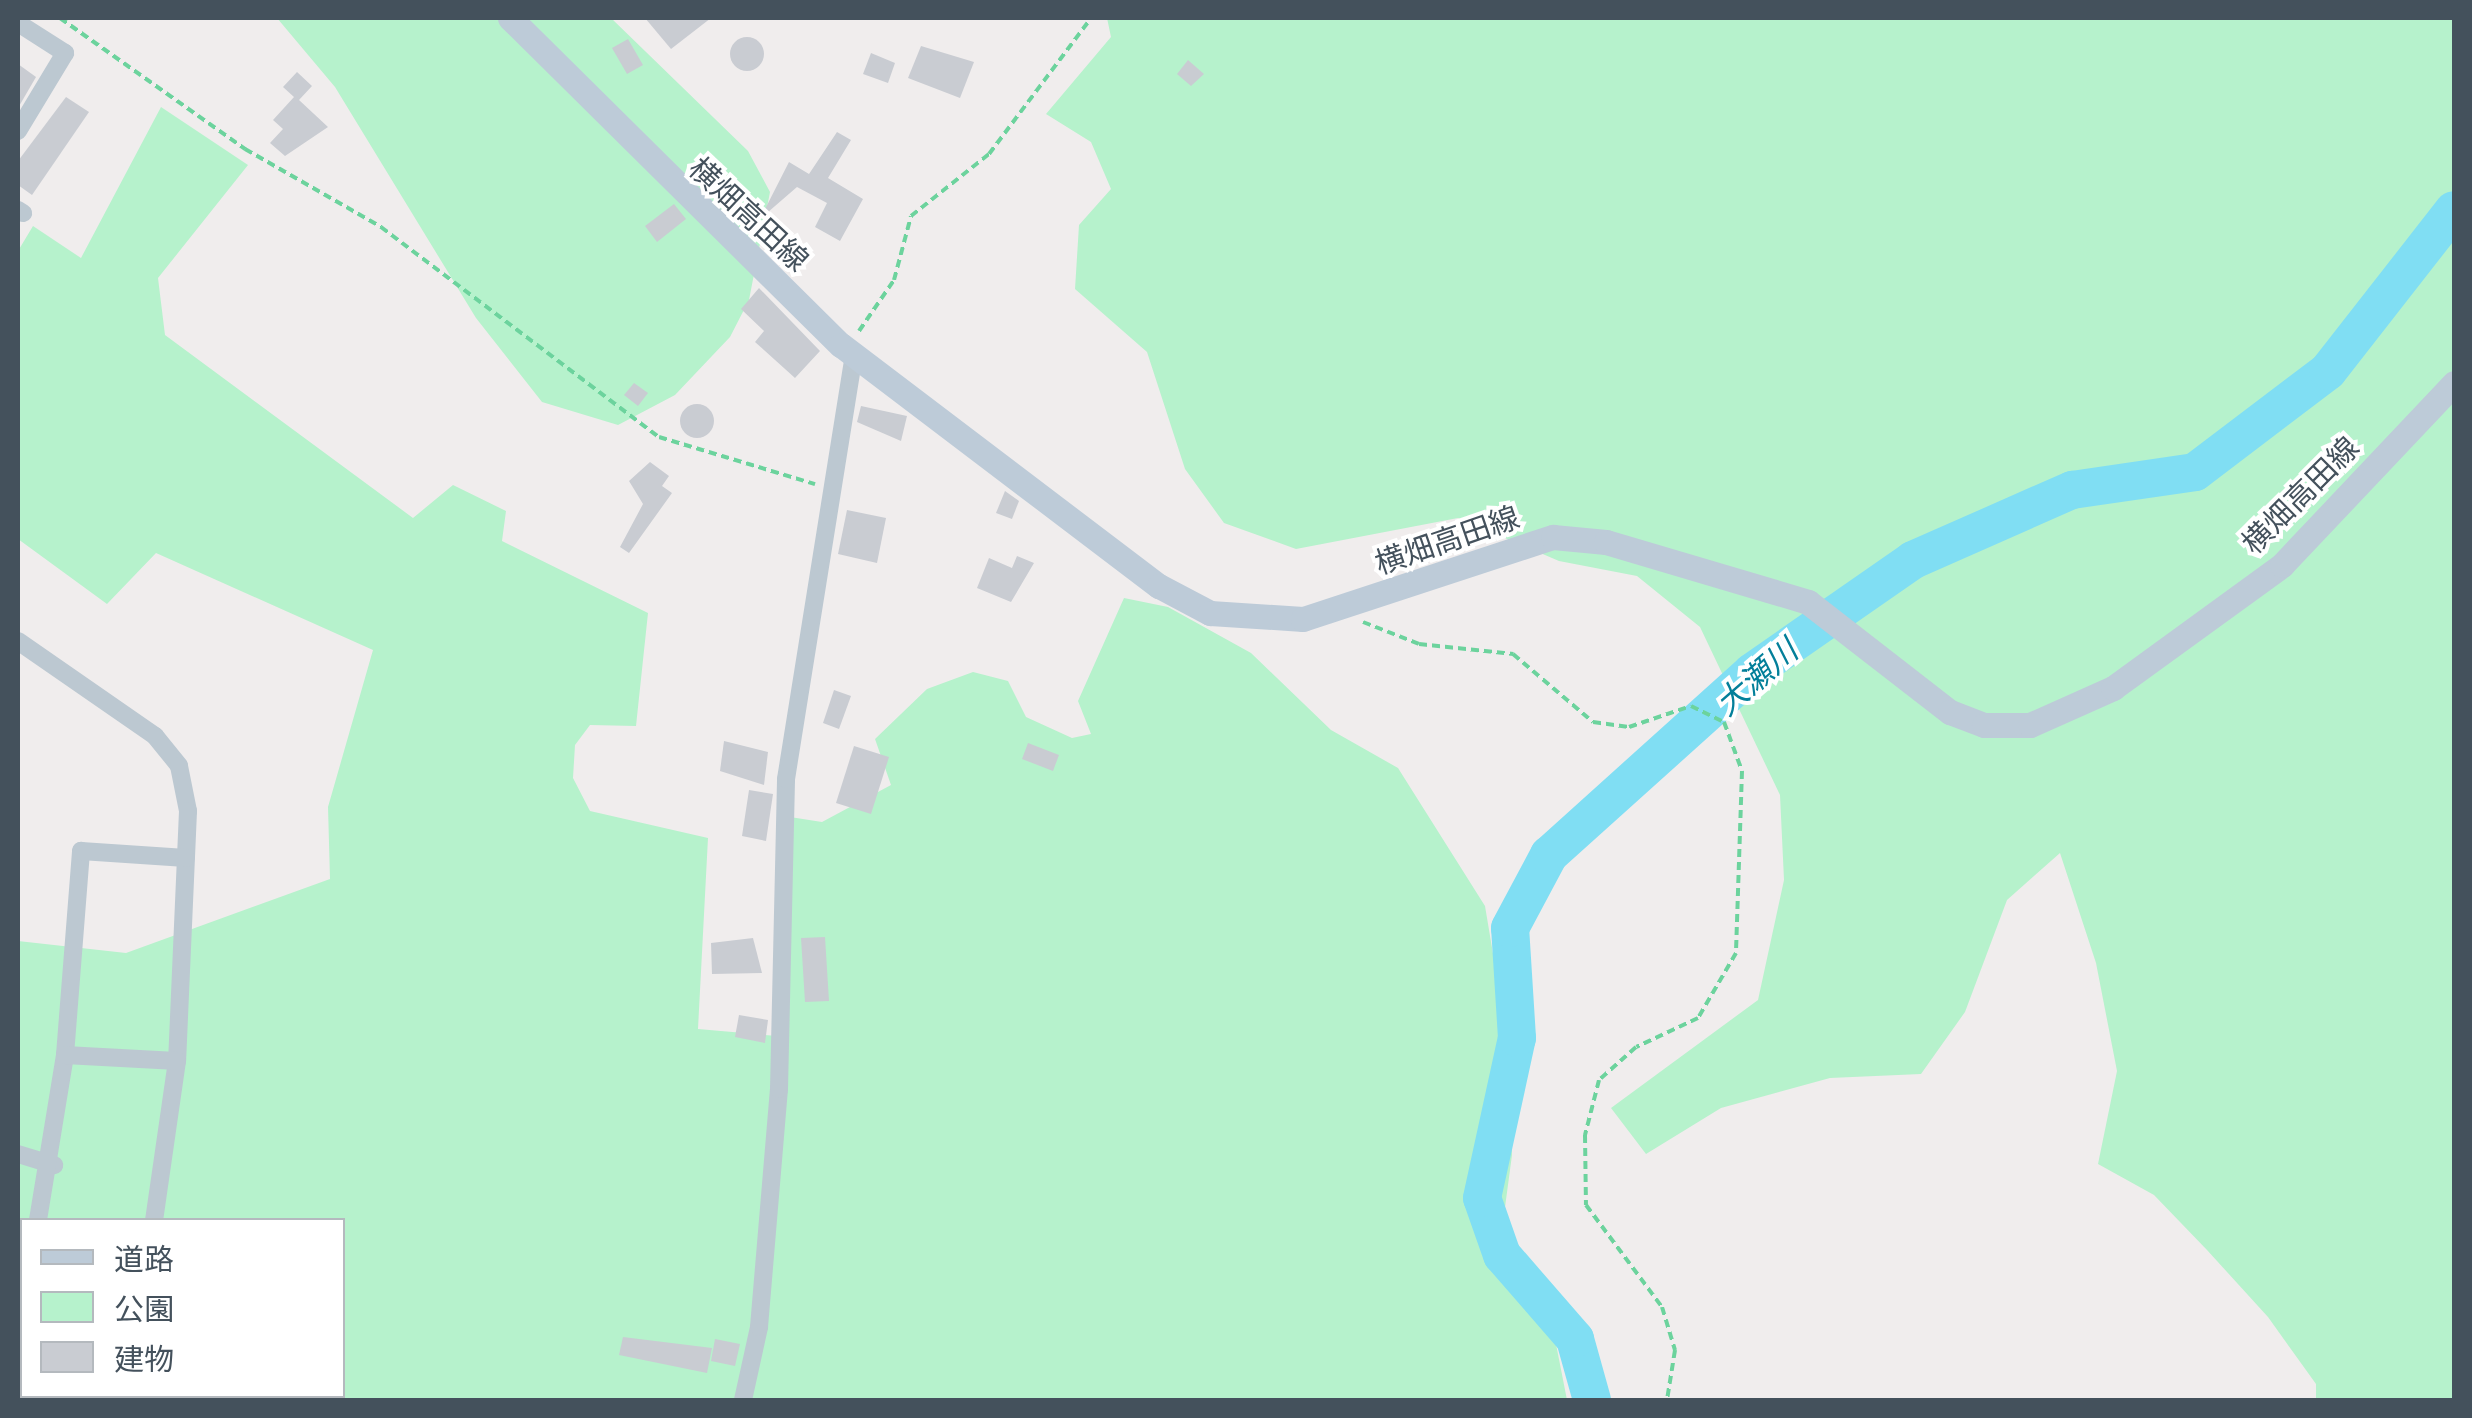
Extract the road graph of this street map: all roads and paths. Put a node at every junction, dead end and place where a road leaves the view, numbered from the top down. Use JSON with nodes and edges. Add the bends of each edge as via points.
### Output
{"nodes":[{"id":1,"x":60,"y":18,"type":"edge"},
{"id":2,"x":510,"y":18,"type":"edge"},
{"id":3,"x":1091,"y":18,"type":"edge"},
{"id":4,"x":18,"y":24,"type":"edge"},
{"id":5,"x":18,"y":131,"type":"edge"},
{"id":6,"x":848,"y":351,"type":"junction"},
{"id":7,"x":2454,"y":383,"type":"edge"},
{"id":8,"x":834,"y":490,"type":"junction"},
{"id":9,"x":1349,"y":608,"type":"junction"},
{"id":10,"x":18,"y":641,"type":"edge"},
{"id":11,"x":186,"y":858,"type":"junction"},
{"id":12,"x":65,"y":1055,"type":"junction"},
{"id":13,"x":177,"y":1060,"type":"junction"},
{"id":14,"x":18,"y":1154,"type":"edge"},
{"id":15,"x":54,"y":1165,"type":"junction"},
{"id":16,"x":39,"y":1218,"type":"edge"},
{"id":17,"x":154,"y":1218,"type":"edge"},
{"id":18,"x":743,"y":1400,"type":"edge"},
{"id":19,"x":1666,"y":1400,"type":"edge"}],
"edges":[{"from":1,"to":8,"type":"path","via":[[245,149],[381,227],[659,437]]},
{"from":2,"to":6,"type":"main road","name":"横畑高田線"},
{"from":3,"to":6,"type":"path","via":[[989,154],[912,216],[894,280]]},
{"from":4,"to":5,"type":"street","via":[[65,53]]},
{"from":6,"to":8,"type":"street"},
{"from":6,"to":9,"type":"main road","name":"横畑高田線","via":[[1160,586],[1210,613],[1303,619]]},
{"from":7,"to":9,"type":"main road","name":"横畑高田線","via":[[2282,565],[2113,688],[2030,724],[1984,726],[1950,712],[1808,602],[1606,542],[1553,537]]},
{"from":8,"to":18,"type":"street","via":[[786,779],[780,1089],[759,1327]]},
{"from":9,"to":19,"type":"path","via":[[1375,634],[1513,654],[1594,722],[1629,726],[1692,706],[1724,722],[1742,771],[1736,953],[1698,1018],[1636,1047],[1599,1080],[1585,1136],[1586,1204],[1662,1307],[1675,1350]]},
{"from":10,"to":11,"type":"street","via":[[168,747],[188,810]]},
{"from":11,"to":12,"type":"street","via":[[81,851]]},
{"from":11,"to":13,"type":"street"},
{"from":12,"to":13,"type":"street"},
{"from":12,"to":15,"type":"street"},
{"from":13,"to":17,"type":"street"},
{"from":14,"to":15,"type":"street"},
{"from":15,"to":16,"type":"street"}]}
